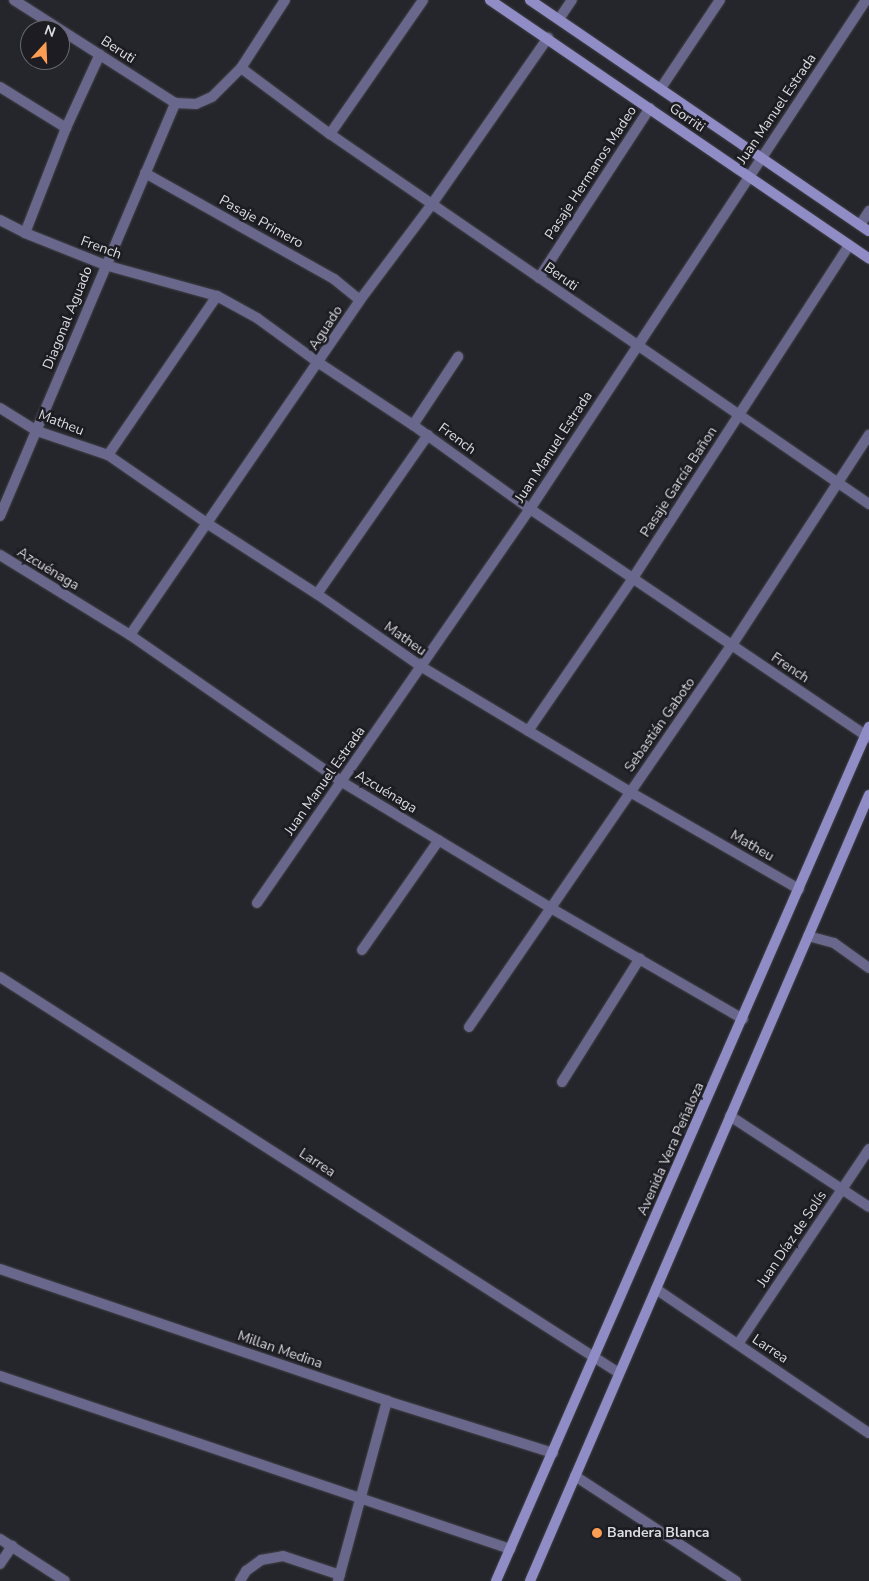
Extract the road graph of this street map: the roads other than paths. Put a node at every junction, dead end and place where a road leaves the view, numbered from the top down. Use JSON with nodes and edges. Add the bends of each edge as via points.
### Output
{"nodes":[{"id":1,"x":14,"y":0,"type":"edge"},
{"id":2,"x":285,"y":0,"type":"edge"},
{"id":3,"x":423,"y":0,"type":"edge"},
{"id":4,"x":490,"y":0,"type":"edge"},
{"id":5,"x":530,"y":0,"type":"edge"},
{"id":6,"x":572,"y":0,"type":"edge"},
{"id":7,"x":720,"y":0,"type":"edge"},
{"id":8,"x":866,"y":0,"type":"edge"},
{"id":9,"x":559,"y":19,"type":"junction"},
{"id":10,"x":548,"y":38,"type":"junction"},
{"id":11,"x":100,"y":54,"type":"junction"},
{"id":12,"x":241,"y":68,"type":"junction"},
{"id":13,"x":0,"y":87,"type":"edge"},
{"id":14,"x":661,"y":88,"type":"junction"},
{"id":15,"x":175,"y":103,"type":"junction"},
{"id":16,"x":650,"y":108,"type":"junction"},
{"id":17,"x":66,"y":128,"type":"junction"},
{"id":18,"x":330,"y":134,"type":"junction"},
{"id":19,"x":761,"y":156,"type":"junction"},
{"id":20,"x":145,"y":173,"type":"junction"},
{"id":21,"x":748,"y":176,"type":"junction"},
{"id":22,"x":432,"y":204,"type":"junction"},
{"id":23,"x":869,"y":212,"type":"edge"},
{"id":24,"x":0,"y":220,"type":"edge"},
{"id":25,"x":860,"y":224,"type":"junction"},
{"id":26,"x":869,"y":231,"type":"edge"},
{"id":27,"x":25,"y":233,"type":"junction"},
{"id":28,"x":849,"y":245,"type":"junction"},
{"id":29,"x":869,"y":259,"type":"edge"},
{"id":30,"x":105,"y":265,"type":"junction"},
{"id":31,"x":539,"y":278,"type":"junction"},
{"id":32,"x":217,"y":296,"type":"junction"},
{"id":33,"x":360,"y":300,"type":"junction"},
{"id":34,"x":637,"y":346,"type":"junction"},
{"id":35,"x":458,"y":357,"type":"dead end"},
{"id":36,"x":319,"y":363,"type":"junction"},
{"id":37,"x":0,"y":408,"type":"edge"},
{"id":38,"x":739,"y":415,"type":"junction"},
{"id":39,"x":413,"y":425,"type":"junction"},
{"id":40,"x":37,"y":431,"type":"junction"},
{"id":41,"x":428,"y":435,"type":"junction"},
{"id":42,"x":869,"y":435,"type":"edge"},
{"id":43,"x":108,"y":455,"type":"junction"},
{"id":44,"x":838,"y":484,"type":"junction"},
{"id":45,"x":869,"y":504,"type":"edge"},
{"id":46,"x":530,"y":509,"type":"junction"},
{"id":47,"x":0,"y":516,"type":"edge"},
{"id":48,"x":208,"y":524,"type":"junction"},
{"id":49,"x":0,"y":555,"type":"edge"},
{"id":50,"x":632,"y":578,"type":"junction"},
{"id":51,"x":317,"y":594,"type":"junction"},
{"id":52,"x":130,"y":635,"type":"junction"},
{"id":53,"x":732,"y":645,"type":"junction"},
{"id":54,"x":422,"y":667,"type":"junction"},
{"id":55,"x":528,"y":730,"type":"junction"},
{"id":56,"x":868,"y":734,"type":"edge"},
{"id":57,"x":342,"y":782,"type":"junction"},
{"id":58,"x":630,"y":792,"type":"junction"},
{"id":59,"x":869,"y":795,"type":"edge"},
{"id":60,"x":439,"y":840,"type":"junction"},
{"id":61,"x":799,"y":889,"type":"junction"},
{"id":62,"x":257,"y":903,"type":"dead end"},
{"id":63,"x":549,"y":907,"type":"junction"},
{"id":64,"x":808,"y":936,"type":"junction"},
{"id":65,"x":362,"y":950,"type":"dead end"},
{"id":66,"x":640,"y":958,"type":"junction"},
{"id":67,"x":869,"y":968,"type":"edge"},
{"id":68,"x":0,"y":977,"type":"edge"},
{"id":69,"x":743,"y":1019,"type":"junction"},
{"id":70,"x":468,"y":1027,"type":"dead end"},
{"id":71,"x":562,"y":1082,"type":"dead end"},
{"id":72,"x":730,"y":1116,"type":"junction"},
{"id":73,"x":869,"y":1149,"type":"edge"},
{"id":74,"x":842,"y":1190,"type":"junction"},
{"id":75,"x":869,"y":1207,"type":"edge"},
{"id":76,"x":1,"y":1271,"type":"edge"},
{"id":77,"x":656,"y":1289,"type":"junction"},
{"id":78,"x":738,"y":1344,"type":"junction"},
{"id":79,"x":595,"y":1357,"type":"junction"},
{"id":80,"x":619,"y":1373,"type":"junction"},
{"id":81,"x":0,"y":1376,"type":"edge"},
{"id":82,"x":387,"y":1401,"type":"junction"},
{"id":83,"x":869,"y":1433,"type":"edge"},
{"id":84,"x":553,"y":1453,"type":"junction"},
{"id":85,"x":575,"y":1476,"type":"junction"},
{"id":86,"x":360,"y":1499,"type":"junction"},
{"id":87,"x":0,"y":1539,"type":"edge"},
{"id":88,"x":12,"y":1546,"type":"junction"},
{"id":89,"x":510,"y":1549,"type":"junction"},
{"id":90,"x":0,"y":1564,"type":"edge"},
{"id":91,"x":339,"y":1578,"type":"edge"},
{"id":92,"x":65,"y":1581,"type":"edge"},
{"id":93,"x":240,"y":1581,"type":"edge"},
{"id":94,"x":496,"y":1581,"type":"edge"},
{"id":95,"x":530,"y":1581,"type":"edge"},
{"id":96,"x":736,"y":1581,"type":"edge"}],
"edges":[{"from":1,"to":11,"type":"street","name":"Beruti"},
{"from":2,"to":12,"type":"street"},
{"from":3,"to":18,"type":"street"},
{"from":4,"to":10,"type":"main road","name":"Gorriti"},
{"from":5,"to":9,"type":"main road","name":"Gorriti"},
{"from":6,"to":9,"type":"street"},
{"from":7,"to":14,"type":"street"},
{"from":8,"to":19,"type":"street","name":"Juan Manuel Estrada"},
{"from":9,"to":14,"type":"main road","name":"Gorriti"},
{"from":10,"to":16,"type":"main road","name":"Gorriti"},
{"from":10,"to":22,"type":"street","name":"Aguado"},
{"from":11,"to":15,"type":"street","name":"Beruti"},
{"from":11,"to":17,"type":"street"},
{"from":12,"to":15,"type":"street","via":[[212,97],[196,104]]},
{"from":12,"to":18,"type":"street","name":"Beruti"},
{"from":13,"to":17,"type":"street"},
{"from":14,"to":19,"type":"main road","name":"Gorriti"},
{"from":15,"to":20,"type":"street","name":"Diagonal Aguado"},
{"from":16,"to":21,"type":"main road","name":"Gorriti"},
{"from":16,"to":31,"type":"street","name":"Pasaje Hermanos Madeo"},
{"from":17,"to":27,"type":"street"},
{"from":18,"to":22,"type":"street","name":"Beruti"},
{"from":19,"to":21,"type":"street","name":"Juan Manuel Estrada"},
{"from":19,"to":25,"type":"main road","name":"Gorriti"},
{"from":20,"to":30,"type":"street","name":"Diagonal Aguado"},
{"from":20,"to":33,"type":"street","name":"Pasaje Primero","via":[[334,279]]},
{"from":21,"to":28,"type":"main road","name":"Gorriti"},
{"from":21,"to":34,"type":"street","name":"Juan Manuel Estrada"},
{"from":22,"to":31,"type":"street","name":"Beruti"},
{"from":22,"to":33,"type":"street","name":"Aguado"},
{"from":23,"to":25,"type":"street"},
{"from":24,"to":27,"type":"street","name":"French"},
{"from":25,"to":26,"type":"main road","name":"Gorriti"},
{"from":27,"to":30,"type":"street","name":"French"},
{"from":28,"to":29,"type":"main road","name":"Gorriti"},
{"from":28,"to":38,"type":"street","name":"Pasaje García Bañon"},
{"from":30,"to":32,"type":"street","name":"French"},
{"from":30,"to":40,"type":"street","name":"Diagonal Aguado"},
{"from":31,"to":34,"type":"street","name":"Beruti"},
{"from":32,"to":36,"type":"street","name":"French","via":[[257,318]]},
{"from":32,"to":43,"type":"street"},
{"from":33,"to":36,"type":"street","name":"Aguado"},
{"from":34,"to":38,"type":"street","name":"Beruti"},
{"from":34,"to":46,"type":"street","name":"Juan Manuel Estrada"},
{"from":35,"to":39,"type":"street"},
{"from":36,"to":39,"type":"street","name":"French"},
{"from":36,"to":48,"type":"street","name":"Aguado"},
{"from":37,"to":40,"type":"street","name":"Matheu"},
{"from":38,"to":44,"type":"street","name":"Beruti"},
{"from":38,"to":50,"type":"street","name":"Pasaje García Bañon"},
{"from":39,"to":41,"type":"street","name":"French"},
{"from":40,"to":43,"type":"street","name":"Matheu"},
{"from":40,"to":47,"type":"street","name":"Diagonal Aguado"},
{"from":41,"to":46,"type":"street","name":"French"},
{"from":41,"to":51,"type":"street"},
{"from":42,"to":44,"type":"street","name":"Sebastián Gaboto"},
{"from":43,"to":48,"type":"street","name":"Matheu"},
{"from":44,"to":45,"type":"street","name":"Beruti"},
{"from":44,"to":53,"type":"street","name":"Sebastián Gaboto"},
{"from":46,"to":50,"type":"street","name":"French"},
{"from":46,"to":54,"type":"street","name":"Juan Manuel Estrada"},
{"from":48,"to":51,"type":"street","name":"Matheu"},
{"from":48,"to":52,"type":"street","name":"Aguado"},
{"from":49,"to":52,"type":"street","name":"Azcuénaga"},
{"from":50,"to":53,"type":"street","name":"French"},
{"from":50,"to":55,"type":"street","name":"Pasaje García Bañon"},
{"from":51,"to":54,"type":"street","name":"Matheu"},
{"from":52,"to":57,"type":"street","name":"Azcuénaga"},
{"from":53,"to":56,"type":"street","name":"French"},
{"from":53,"to":58,"type":"street","name":"Sebastián Gaboto"},
{"from":54,"to":55,"type":"street","name":"Matheu"},
{"from":54,"to":57,"type":"street","name":"Juan Manuel Estrada"},
{"from":55,"to":58,"type":"street","name":"Matheu"},
{"from":56,"to":61,"type":"main road","name":"Avenida Vera Peñaloza"},
{"from":57,"to":60,"type":"street","name":"Azcuénaga"},
{"from":57,"to":62,"type":"street","name":"Juan Manuel Estrada"},
{"from":58,"to":61,"type":"street","name":"Matheu"},
{"from":58,"to":63,"type":"street","name":"Sebastián Gaboto"},
{"from":59,"to":64,"type":"main road"},
{"from":60,"to":63,"type":"street","name":"Azcuénaga"},
{"from":60,"to":65,"type":"street"},
{"from":61,"to":69,"type":"main road","name":"Avenida Vera Peñaloza"},
{"from":63,"to":66,"type":"street","name":"Azcuénaga"},
{"from":63,"to":70,"type":"street","name":"Sebastián Gaboto"},
{"from":64,"to":67,"type":"street","via":[[834,943]]},
{"from":64,"to":72,"type":"main road"},
{"from":66,"to":69,"type":"street","name":"Azcuénaga"},
{"from":66,"to":71,"type":"street"},
{"from":68,"to":79,"type":"street","name":"Larrea"},
{"from":69,"to":79,"type":"main road","name":"Avenida Vera Peñaloza"},
{"from":72,"to":74,"type":"street"},
{"from":72,"to":77,"type":"main road"},
{"from":73,"to":74,"type":"street","name":"Juan Díaz de Solís"},
{"from":74,"to":75,"type":"street"},
{"from":74,"to":78,"type":"street","name":"Juan Díaz de Solís"},
{"from":76,"to":82,"type":"street","name":"Millan Medina"},
{"from":77,"to":78,"type":"street","name":"Larrea"},
{"from":77,"to":80,"type":"main road"},
{"from":78,"to":83,"type":"street","name":"Larrea"},
{"from":79,"to":80,"type":"street","name":"Larrea"},
{"from":79,"to":84,"type":"main road","name":"Avenida Vera Peñaloza"},
{"from":80,"to":85,"type":"main road"},
{"from":81,"to":86,"type":"street"},
{"from":82,"to":84,"type":"street","name":"Millan Medina"},
{"from":82,"to":86,"type":"street"},
{"from":84,"to":89,"type":"main road","name":"Avenida Vera Peñaloza"},
{"from":85,"to":95,"type":"main road"},
{"from":85,"to":96,"type":"street"},
{"from":86,"to":89,"type":"street"},
{"from":86,"to":91,"type":"street"},
{"from":87,"to":88,"type":"street"},
{"from":88,"to":90,"type":"street"},
{"from":88,"to":92,"type":"street"},
{"from":89,"to":94,"type":"main road","name":"Avenida Vera Peñaloza"},
{"from":91,"to":93,"type":"street","via":[[283,1556],[262,1560],[246,1571]]}]}
